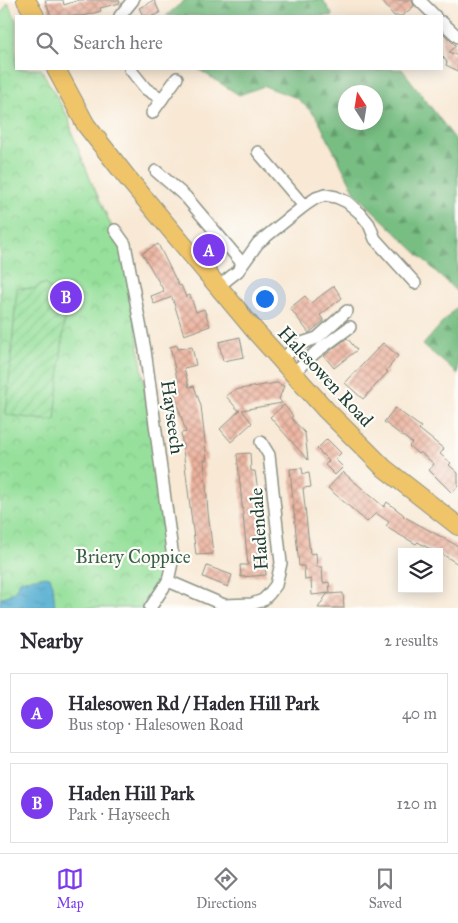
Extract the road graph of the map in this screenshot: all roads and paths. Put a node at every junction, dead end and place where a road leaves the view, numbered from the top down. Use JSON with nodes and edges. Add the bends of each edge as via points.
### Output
{"nodes":[{"id":1,"x":16,"y":0,"type":"edge"},
{"id":2,"x":26,"y":0,"type":"edge"},
{"id":3,"x":133,"y":0,"type":"edge"},
{"id":4,"x":24,"y":15,"type":"edge"},
{"id":5,"x":34,"y":15,"type":"edge"},
{"id":6,"x":121,"y":15,"type":"edge"},
{"id":7,"x":443,"y":23,"type":"edge"},
{"id":8,"x":458,"y":37,"type":"edge"},
{"id":9,"x":57,"y":70,"type":"edge"},
{"id":10,"x":131,"y":70,"type":"edge"},
{"id":11,"x":177,"y":78,"type":"dead end"},
{"id":12,"x":162,"y":99,"type":"junction"},
{"id":13,"x":152,"y":113,"type":"dead end"},
{"id":14,"x":258,"y":152,"type":"dead end"},
{"id":15,"x":156,"y":171,"type":"dead end"},
{"id":16,"x":304,"y":206,"type":"junction"},
{"id":17,"x":116,"y":230,"type":"dead end"},
{"id":18,"x":242,"y":263,"type":"junction"},
{"id":19,"x":415,"y":283,"type":"dead end"},
{"id":20,"x":218,"y":286,"type":"junction"},
{"id":21,"x":346,"y":310,"type":"dead end"},
{"id":22,"x":350,"y":327,"type":"dead end"},
{"id":23,"x":287,"y":367,"type":"junction"},
{"id":24,"x":262,"y":442,"type":"dead end"},
{"id":25,"x":458,"y":526,"type":"edge"},
{"id":26,"x":168,"y":581,"type":"junction"},
{"id":27,"x":150,"y":608,"type":"edge"}],
"edges":[{"from":1,"to":4,"type":"main road"},
{"from":2,"to":5,"type":"main road"},
{"from":3,"to":6,"type":"street"},
{"from":7,"to":8,"type":"street"},
{"from":9,"to":20,"type":"main road","name":"Halesowen Road","via":[[86,125]]},
{"from":10,"to":12,"type":"street","via":[[146,88]]},
{"from":11,"to":12,"type":"street"},
{"from":12,"to":13,"type":"street"},
{"from":14,"to":16,"type":"street"},
{"from":15,"to":18,"type":"street","via":[[186,198]]},
{"from":16,"to":18,"type":"street","via":[[258,243]]},
{"from":16,"to":19,"type":"street","via":[[325,196],[348,202],[369,224],[375,239]]},
{"from":17,"to":26,"type":"street","name":"Hayseech","via":[[125,244],[145,350],[173,558]]},
{"from":18,"to":20,"type":"street","via":[[238,271]]},
{"from":20,"to":23,"type":"main road","name":"Halesowen Road"},
{"from":21,"to":23,"type":"street","via":[[317,338],[296,345]]},
{"from":22,"to":23,"type":"street","via":[[316,352]]},
{"from":23,"to":25,"type":"main road","name":"Halesowen Road","via":[[384,468]]},
{"from":24,"to":26,"type":"street","name":"Hadendale","via":[[269,455],[281,563],[276,585],[263,600],[252,604],[224,605]]},
{"from":26,"to":27,"type":"street","name":"Hayseech"}]}
